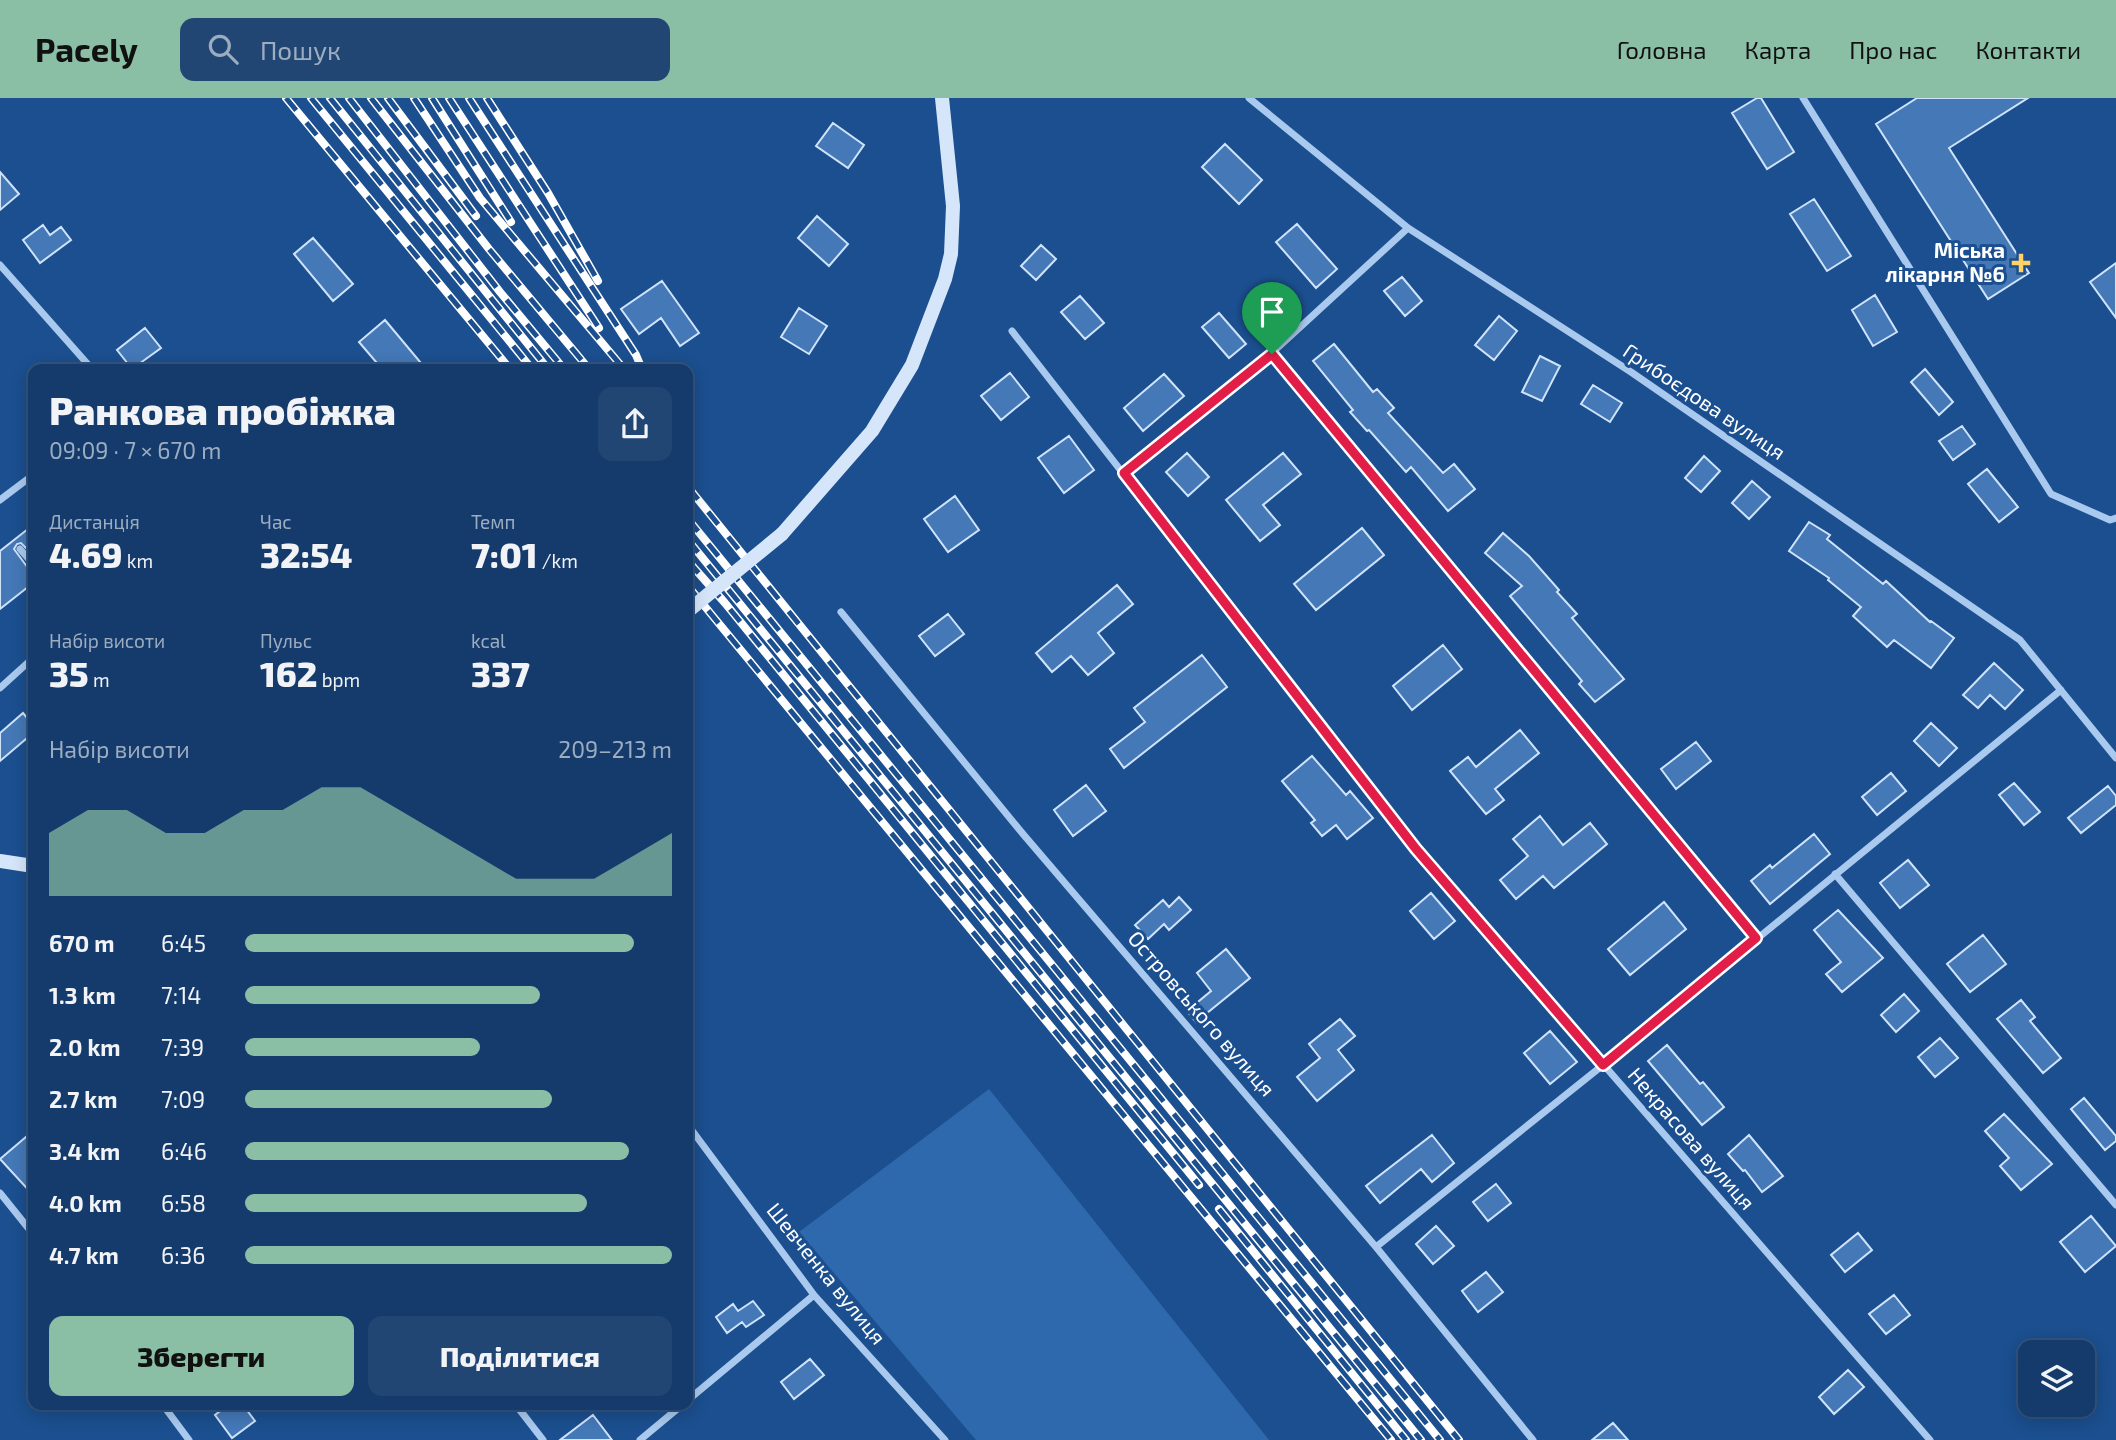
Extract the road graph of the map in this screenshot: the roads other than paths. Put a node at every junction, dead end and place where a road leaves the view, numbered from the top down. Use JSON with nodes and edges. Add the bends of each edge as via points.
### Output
{"nodes":[{"id":1,"x":942,"y":98,"type":"edge"},
{"id":2,"x":1249,"y":98,"type":"edge"},
{"id":3,"x":1803,"y":98,"type":"edge"},
{"id":4,"x":1408,"y":228,"type":"junction"},
{"id":5,"x":0,"y":265,"type":"edge"},
{"id":6,"x":1012,"y":331,"type":"dead end"},
{"id":7,"x":1272,"y":354,"type":"junction"},
{"id":8,"x":88,"y":364,"type":"edge"},
{"id":9,"x":1124,"y":473,"type":"junction"},
{"id":10,"x":28,"y":479,"type":"edge"},
{"id":11,"x":0,"y":500,"type":"edge"},
{"id":12,"x":2116,"y":518,"type":"edge"},
{"id":13,"x":20,"y":550,"type":"dead end"},
{"id":14,"x":28,"y":559,"type":"edge"},
{"id":15,"x":693,"y":607,"type":"edge"},
{"id":16,"x":841,"y":612,"type":"dead end"},
{"id":17,"x":28,"y":663,"type":"edge"},
{"id":18,"x":0,"y":688,"type":"edge"},
{"id":19,"x":2061,"y":690,"type":"junction"},
{"id":20,"x":2116,"y":758,"type":"edge"},
{"id":21,"x":0,"y":861,"type":"edge"},
{"id":22,"x":28,"y":865,"type":"edge"},
{"id":23,"x":1835,"y":874,"type":"junction"},
{"id":24,"x":1756,"y":938,"type":"junction"},
{"id":25,"x":1603,"y":1065,"type":"junction"},
{"id":26,"x":693,"y":1132,"type":"edge"},
{"id":27,"x":0,"y":1193,"type":"edge"},
{"id":28,"x":2116,"y":1205,"type":"edge"},
{"id":29,"x":28,"y":1228,"type":"edge"},
{"id":30,"x":1376,"y":1247,"type":"junction"},
{"id":31,"x":814,"y":1295,"type":"junction"},
{"id":32,"x":693,"y":1396,"type":"edge"},
{"id":33,"x":167,"y":1410,"type":"edge"},
{"id":34,"x":520,"y":1410,"type":"edge"},
{"id":35,"x":676,"y":1410,"type":"edge"},
{"id":36,"x":189,"y":1440,"type":"edge"},
{"id":37,"x":543,"y":1440,"type":"edge"},
{"id":38,"x":640,"y":1440,"type":"edge"},
{"id":39,"x":944,"y":1440,"type":"edge"},
{"id":40,"x":1533,"y":1440,"type":"edge"},
{"id":41,"x":1930,"y":1440,"type":"edge"}],
"edges":[{"from":1,"to":15,"type":"street","bridge":true,"via":[[953,206],[951,254],[912,365],[872,431],[782,534]]},
{"from":2,"to":4,"type":"street","name":"Грибоєдова вулиця"},
{"from":3,"to":12,"type":"street","via":[[2051,494],[2110,520]]},
{"from":4,"to":7,"type":"street"},
{"from":4,"to":19,"type":"street","name":"Грибоєдова вулиця","via":[[1631,372],[2020,639]]},
{"from":5,"to":8,"type":"street"},
{"from":6,"to":9,"type":"street","name":"Некрасова вулиця"},
{"from":7,"to":9,"type":"street"},
{"from":7,"to":24,"type":"street"},
{"from":9,"to":25,"type":"street","name":"Некрасова вулиця","via":[[1416,849]]},
{"from":10,"to":11,"type":"street"},
{"from":13,"to":14,"type":"street"},
{"from":16,"to":30,"type":"street","name":"Островського вулиця","via":[[1023,834]]},
{"from":17,"to":18,"type":"street"},
{"from":19,"to":20,"type":"street","name":"Грибоєдова вулиця"},
{"from":19,"to":23,"type":"street"},
{"from":21,"to":22,"type":"street"},
{"from":23,"to":24,"type":"street"},
{"from":23,"to":28,"type":"street"},
{"from":24,"to":25,"type":"street"},
{"from":25,"to":30,"type":"street"},
{"from":25,"to":41,"type":"street","name":"Некрасова вулиця"},
{"from":26,"to":31,"type":"street","name":"Шевченка вулиця"},
{"from":27,"to":29,"type":"street"},
{"from":30,"to":40,"type":"street","name":"Островського вулиця"},
{"from":31,"to":32,"type":"street"},
{"from":31,"to":39,"type":"street","name":"Шевченка вулиця"},
{"from":33,"to":36,"type":"street"},
{"from":34,"to":37,"type":"street"},
{"from":35,"to":38,"type":"street"}]}
